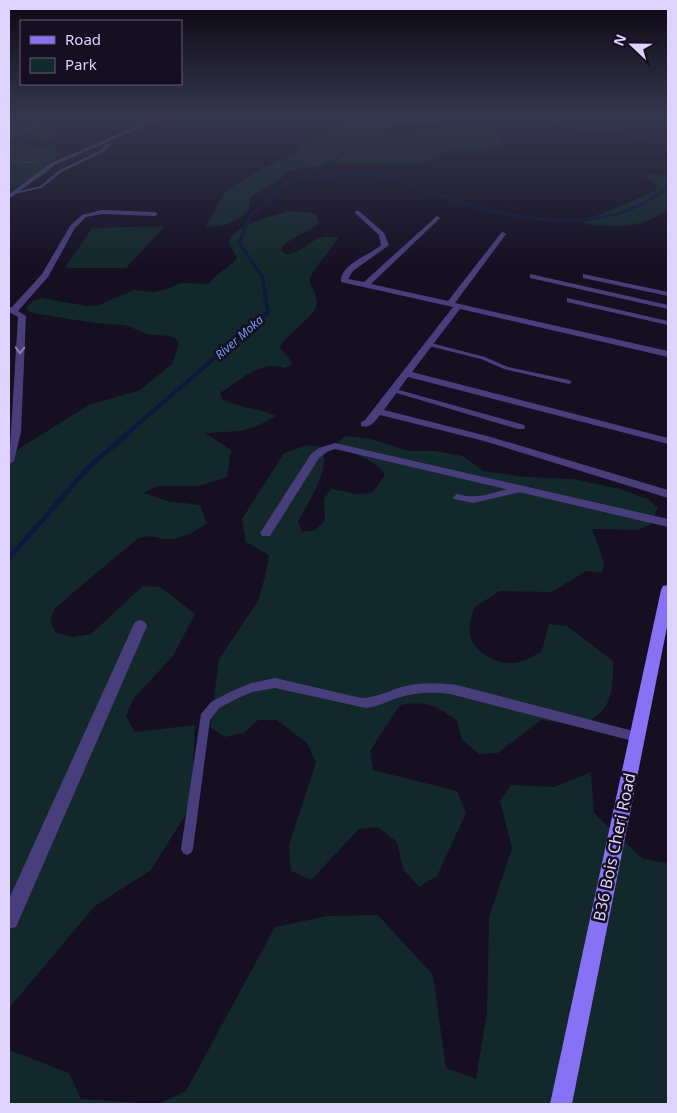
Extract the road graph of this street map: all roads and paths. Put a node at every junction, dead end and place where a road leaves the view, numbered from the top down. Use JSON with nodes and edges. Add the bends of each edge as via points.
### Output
{"nodes":[{"id":1,"x":49,"y":167,"type":"edge"},
{"id":2,"x":69,"y":167,"type":"edge"},
{"id":3,"x":11,"y":195,"type":"edge"},
{"id":4,"x":357,"y":212,"type":"dead end"},
{"id":5,"x":155,"y":214,"type":"dead end"},
{"id":6,"x":437,"y":218,"type":"dead end"},
{"id":7,"x":503,"y":234,"type":"dead end"},
{"id":8,"x":533,"y":276,"type":"dead end"},
{"id":9,"x":586,"y":276,"type":"dead end"},
{"id":10,"x":365,"y":286,"type":"junction"},
{"id":11,"x":668,"y":294,"type":"edge"},
{"id":12,"x":570,"y":300,"type":"dead end"},
{"id":13,"x":453,"y":306,"type":"junction"},
{"id":14,"x":668,"y":308,"type":"edge"},
{"id":15,"x":11,"y":309,"type":"edge"},
{"id":16,"x":668,"y":323,"type":"edge"},
{"id":17,"x":427,"y":344,"type":"junction"},
{"id":18,"x":668,"y":354,"type":"edge"},
{"id":19,"x":405,"y":373,"type":"junction"},
{"id":20,"x":569,"y":382,"type":"dead end"},
{"id":21,"x":392,"y":390,"type":"junction"},
{"id":22,"x":377,"y":411,"type":"junction"},
{"id":23,"x":365,"y":424,"type":"dead end"},
{"id":24,"x":521,"y":427,"type":"dead end"},
{"id":25,"x":668,"y":441,"type":"edge"},
{"id":26,"x":9,"y":461,"type":"edge"},
{"id":27,"x":518,"y":490,"type":"junction"},
{"id":28,"x":668,"y":494,"type":"edge"},
{"id":29,"x":457,"y":497,"type":"dead end"},
{"id":30,"x":668,"y":523,"type":"edge"},
{"id":31,"x":266,"y":533,"type":"dead end"},
{"id":32,"x":668,"y":590,"type":"edge"},
{"id":33,"x":140,"y":626,"type":"dead end"},
{"id":34,"x":637,"y":737,"type":"junction"},
{"id":35,"x":187,"y":849,"type":"dead end"},
{"id":36,"x":9,"y":920,"type":"edge"},
{"id":37,"x":561,"y":1104,"type":"edge"}],
"edges":[{"from":1,"to":3,"type":"street"},
{"from":2,"to":3,"type":"lane","via":[[41,187]]},
{"from":4,"to":10,"type":"street","via":[[382,234],[386,242],[343,279]]},
{"from":5,"to":15,"type":"street","via":[[102,212],[84,216],[72,227],[44,275]]},
{"from":6,"to":10,"type":"street"},
{"from":7,"to":13,"type":"street"},
{"from":8,"to":14,"type":"street"},
{"from":9,"to":11,"type":"street"},
{"from":10,"to":13,"type":"street"},
{"from":12,"to":16,"type":"street"},
{"from":13,"to":17,"type":"street"},
{"from":13,"to":18,"type":"street"},
{"from":15,"to":26,"type":"street","one_way":true,"via":[[22,316],[16,432]]},
{"from":17,"to":19,"type":"street"},
{"from":17,"to":20,"type":"lane","via":[[483,358],[506,368]]},
{"from":19,"to":21,"type":"street"},
{"from":19,"to":25,"type":"street"},
{"from":21,"to":22,"type":"street"},
{"from":21,"to":24,"type":"lane"},
{"from":22,"to":23,"type":"street"},
{"from":22,"to":28,"type":"street","via":[[487,439]]},
{"from":27,"to":29,"type":"lane","via":[[476,501]]},
{"from":27,"to":30,"type":"street"},
{"from":27,"to":31,"type":"street","via":[[331,447],[315,456]]},
{"from":32,"to":34,"type":"main road","name":"B36 Bois Cheri Road"},
{"from":33,"to":36,"type":"street"},
{"from":34,"to":35,"type":"lane","via":[[438,687],[400,692],[374,704],[275,683],[251,688],[215,705],[205,718]]},
{"from":34,"to":37,"type":"main road","name":"B36 Bois Cheri Road"}]}
